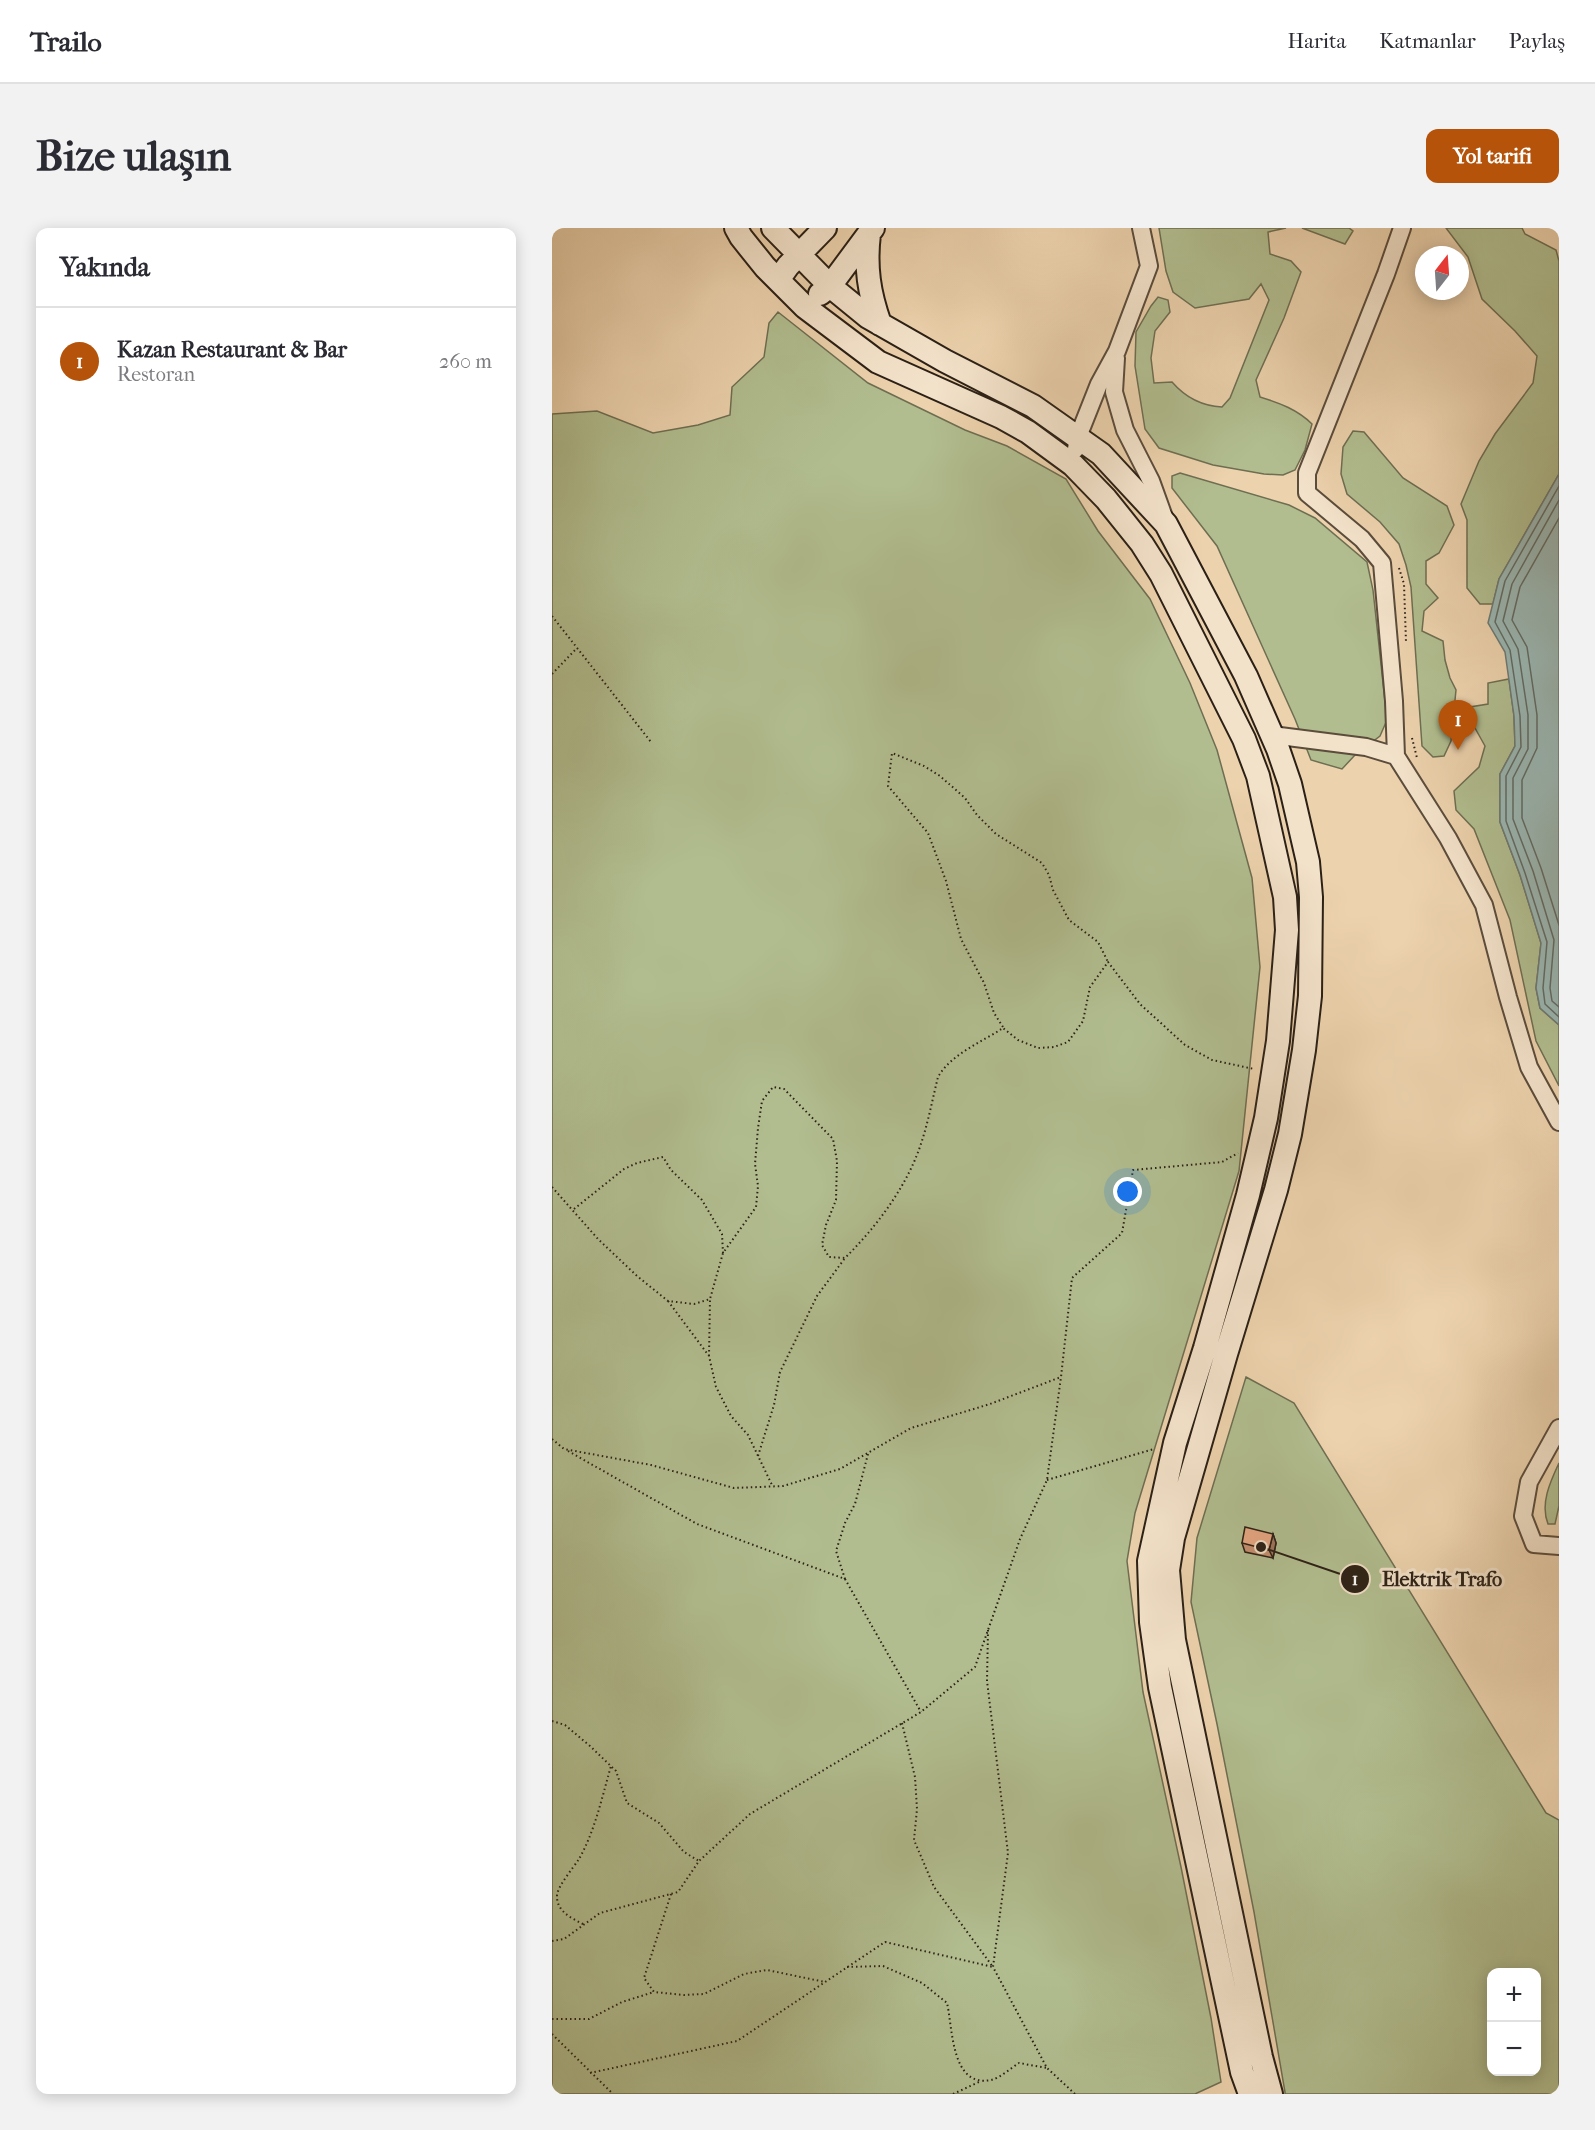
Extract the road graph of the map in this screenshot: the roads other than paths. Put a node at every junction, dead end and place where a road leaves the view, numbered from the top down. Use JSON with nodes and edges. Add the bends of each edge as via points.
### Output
{"nodes":[{"id":1,"x":736,"y":228,"type":"edge"},
{"id":2,"x":773,"y":228,"type":"edge"},
{"id":3,"x":825,"y":228,"type":"edge"},
{"id":4,"x":1141,"y":228,"type":"edge"},
{"id":5,"x":1402,"y":228,"type":"edge"},
{"id":6,"x":871,"y":231,"type":"edge"},
{"id":7,"x":799,"y":255,"type":"junction"},
{"id":8,"x":778,"y":280,"type":"junction"},
{"id":9,"x":830,"y":286,"type":"junction"},
{"id":10,"x":805,"y":307,"type":"junction"},
{"id":11,"x":880,"y":324,"type":"junction"},
{"id":12,"x":1117,"y":351,"type":"junction"},
{"id":13,"x":1078,"y":437,"type":"junction"},
{"id":14,"x":1073,"y":465,"type":"junction"},
{"id":15,"x":1166,"y":524,"type":"junction"},
{"id":16,"x":1272,"y":735,"type":"junction"},
{"id":17,"x":1395,"y":756,"type":"junction"},
{"id":18,"x":1559,"y":1122,"type":"edge"},
{"id":19,"x":1559,"y":1428,"type":"edge"},
{"id":20,"x":1559,"y":1546,"type":"edge"},
{"id":21,"x":1250,"y":2094,"type":"edge"},
{"id":22,"x":1271,"y":2094,"type":"edge"}],
"edges":[{"from":1,"to":8,"type":"main road"},
{"from":2,"to":7,"type":"main road"},
{"from":3,"to":7,"type":"main road"},
{"from":4,"to":12,"type":"street","via":[[1149,266]]},
{"from":5,"to":17,"type":"street","via":[[1307,473],[1307,493],[1362,539],[1383,563]]},
{"from":6,"to":9,"type":"main road"},
{"from":6,"to":11,"type":"main road","via":[[868,283]]},
{"from":7,"to":8,"type":"main road"},
{"from":7,"to":9,"type":"main road"},
{"from":8,"to":10,"type":"main road"},
{"from":9,"to":10,"type":"main road"},
{"from":9,"to":11,"type":"main road"},
{"from":10,"to":14,"type":"main road","via":[[878,362],[1001,417]]},
{"from":11,"to":13,"type":"main road","via":[[1033,406]]},
{"from":12,"to":13,"type":"street"},
{"from":12,"to":15,"type":"street","via":[[1114,392],[1125,430]]},
{"from":13,"to":14,"type":"street"},
{"from":13,"to":15,"type":"main road","via":[[1101,454]]},
{"from":14,"to":21,"type":"main road","via":[[1106,499],[1161,574],[1244,739],[1258,776],[1285,897],[1278,1041],[1261,1139],[1205,1348],[1175,1443],[1149,1561],[1151,1622],[1160,1687],[1242,2072]]},
{"from":15,"to":16,"type":"main road","via":[[1246,676]]},
{"from":16,"to":17,"type":"street","via":[[1366,747]]},
{"from":16,"to":22,"type":"main road","via":[[1290,784],[1308,862],[1310,996],[1304,1050],[1276,1190],[1173,1538],[1168,1570],[1174,1640]]},
{"from":17,"to":18,"type":"street","via":[[1448,838],[1484,905],[1529,1067]]},
{"from":19,"to":20,"type":"street","via":[[1529,1482],[1523,1516],[1534,1544]]}]}
